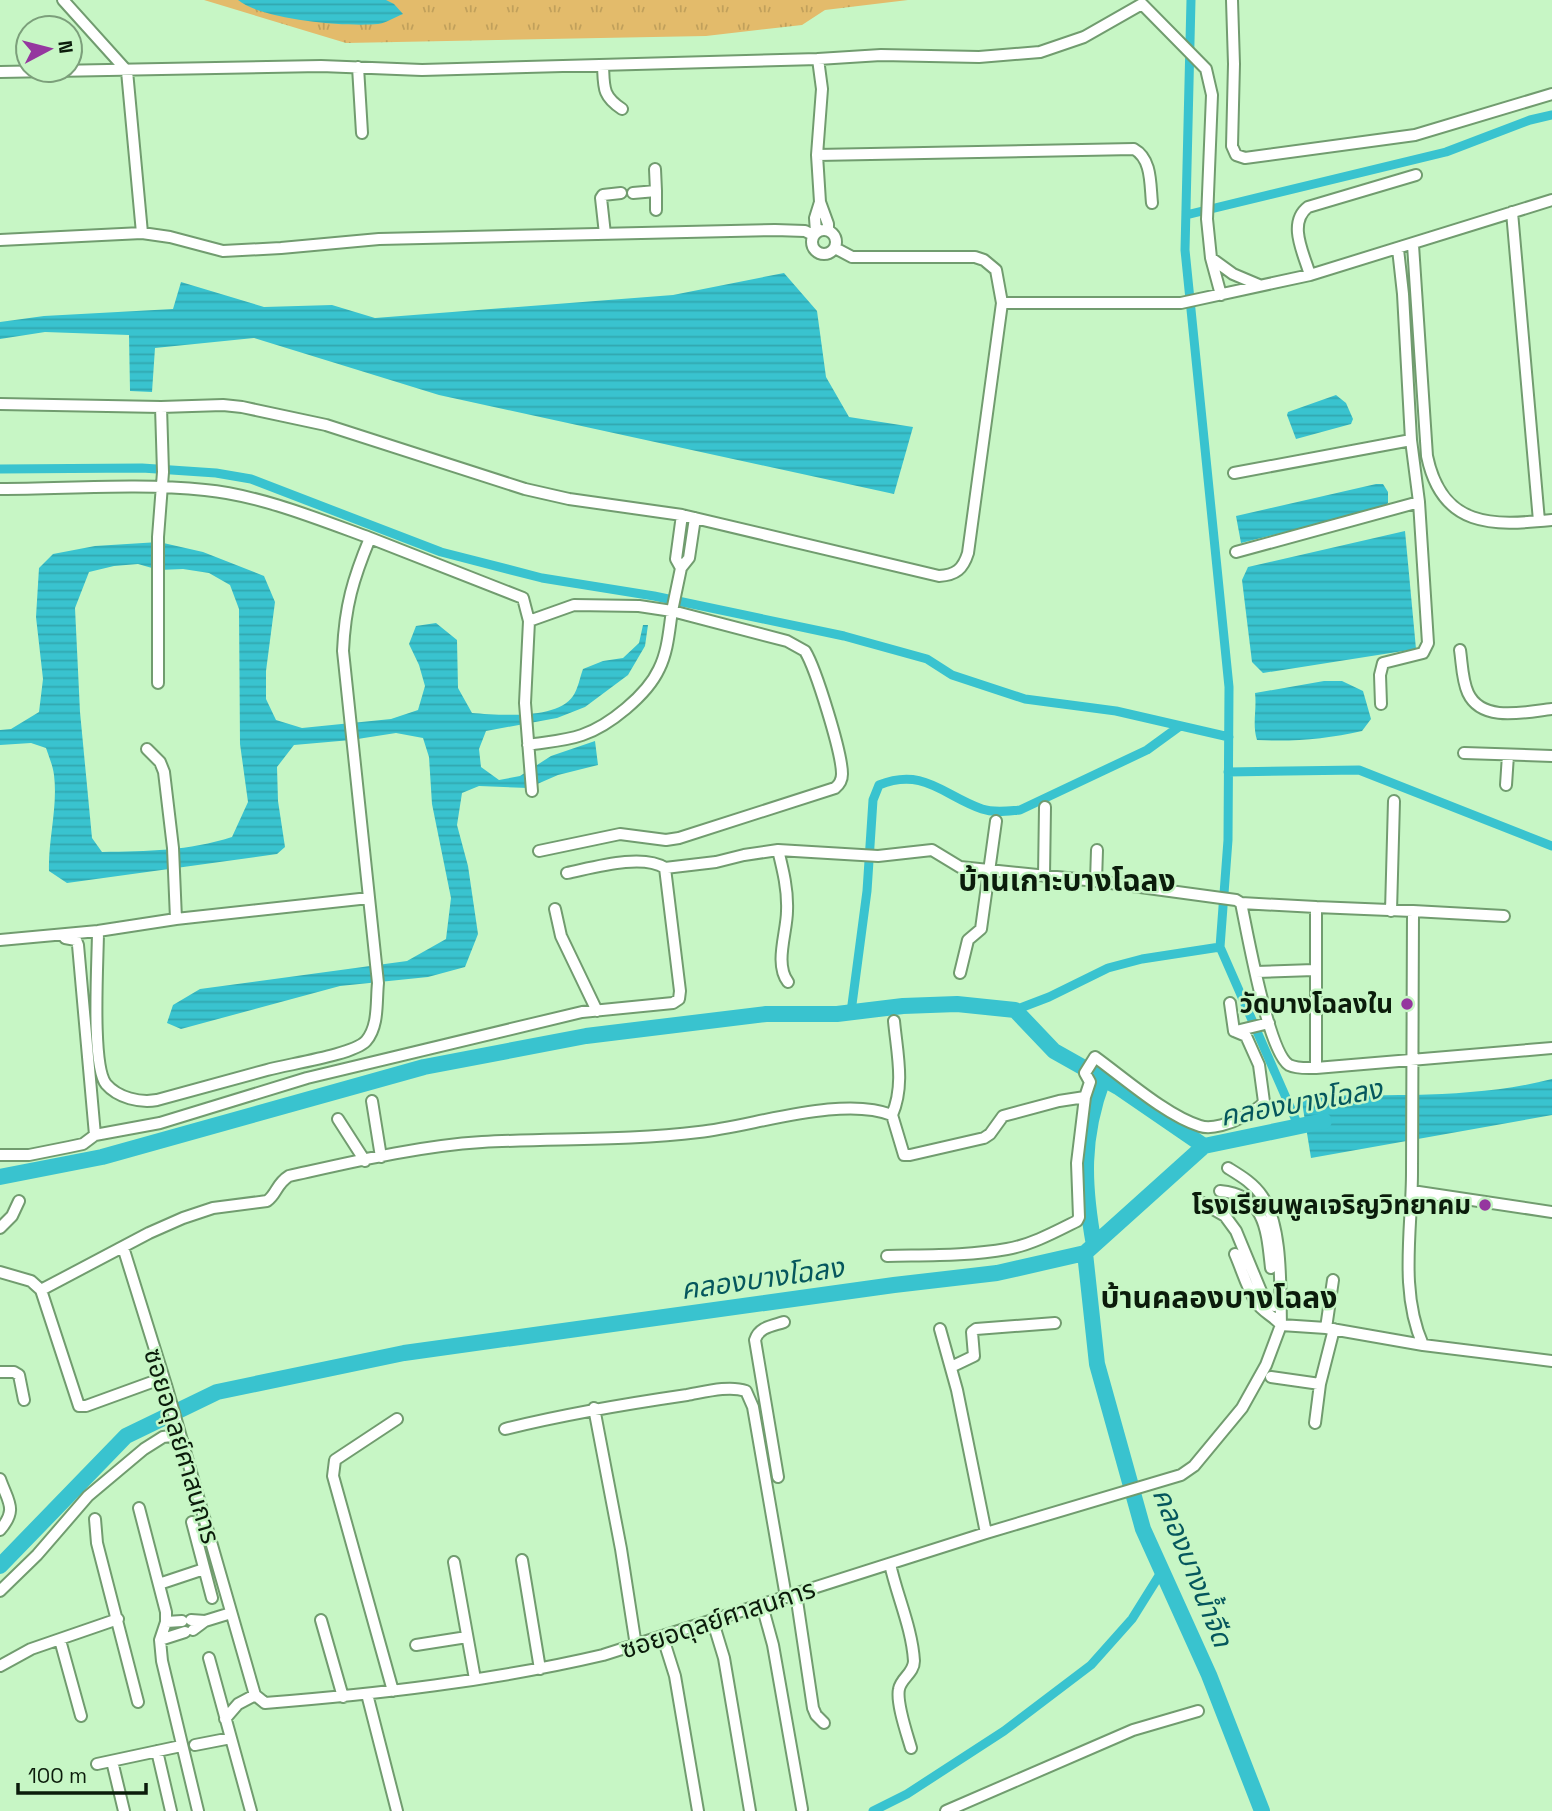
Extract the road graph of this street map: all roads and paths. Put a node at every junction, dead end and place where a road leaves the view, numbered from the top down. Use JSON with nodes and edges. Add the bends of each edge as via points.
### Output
{"nodes":[{"id":1,"x":63,"y":0,"type":"edge"},
{"id":2,"x":1232,"y":0,"type":"edge"},
{"id":3,"x":1143,"y":2,"type":"edge"},
{"id":4,"x":818,"y":59,"type":"junction"},
{"id":5,"x":603,"y":65,"type":"junction"},
{"id":6,"x":358,"y":67,"type":"junction"},
{"id":7,"x":127,"y":71,"type":"junction"},
{"id":8,"x":0,"y":72,"type":"edge"},
{"id":9,"x":1552,"y":94,"type":"edge"},
{"id":10,"x":622,"y":109,"type":"dead end"},
{"id":11,"x":362,"y":133,"type":"dead end"},
{"id":12,"x":817,"y":155,"type":"junction"},
{"id":13,"x":655,"y":169,"type":"dead end"},
{"id":14,"x":1416,"y":175,"type":"dead end"},
{"id":15,"x":656,"y":191,"type":"junction"},
{"id":16,"x":1552,"y":200,"type":"edge"},
{"id":17,"x":820,"y":202,"type":"junction"},
{"id":18,"x":1152,"y":203,"type":"dead end"},
{"id":19,"x":656,"y":210,"type":"dead end"},
{"id":20,"x":1512,"y":212,"type":"junction"},
{"id":21,"x":828,"y":230,"type":"junction"},
{"id":22,"x":142,"y":233,"type":"junction"},
{"id":23,"x":815,"y":233,"type":"junction"},
{"id":24,"x":604,"y":234,"type":"junction"},
{"id":25,"x":0,"y":240,"type":"edge"},
{"id":26,"x":1413,"y":245,"type":"junction"},
{"id":27,"x":835,"y":248,"type":"junction"},
{"id":28,"x":1398,"y":249,"type":"junction"},
{"id":29,"x":1211,"y":258,"type":"junction"},
{"id":30,"x":1310,"y":275,"type":"junction"},
{"id":31,"x":1259,"y":285,"type":"junction"},
{"id":32,"x":1220,"y":295,"type":"junction"},
{"id":33,"x":1002,"y":303,"type":"junction"},
{"id":34,"x":0,"y":404,"type":"edge"},
{"id":35,"x":161,"y":407,"type":"junction"},
{"id":36,"x":1411,"y":440,"type":"junction"},
{"id":37,"x":1234,"y":473,"type":"dead end"},
{"id":38,"x":162,"y":488,"type":"junction"},
{"id":39,"x":0,"y":489,"type":"edge"},
{"id":40,"x":1419,"y":502,"type":"junction"},
{"id":41,"x":682,"y":515,"type":"junction"},
{"id":42,"x":695,"y":518,"type":"junction"},
{"id":43,"x":1552,"y":520,"type":"edge"},
{"id":44,"x":1539,"y":521,"type":"junction"},
{"id":45,"x":370,"y":538,"type":"junction"},
{"id":46,"x":1236,"y":552,"type":"dead end"},
{"id":47,"x":681,"y":568,"type":"junction"},
{"id":48,"x":672,"y":607,"type":"junction"},
{"id":49,"x":528,"y":621,"type":"junction"},
{"id":50,"x":1460,"y":650,"type":"dead end"},
{"id":51,"x":158,"y":683,"type":"dead end"},
{"id":52,"x":1381,"y":704,"type":"dead end"},
{"id":53,"x":1552,"y":709,"type":"edge"},
{"id":54,"x":528,"y":745,"type":"junction"},
{"id":55,"x":147,"y":749,"type":"dead end"},
{"id":56,"x":1464,"y":753,"type":"dead end"},
{"id":57,"x":1508,"y":755,"type":"junction"},
{"id":58,"x":1552,"y":756,"type":"edge"},
{"id":59,"x":1506,"y":785,"type":"dead end"},
{"id":60,"x":532,"y":791,"type":"dead end"},
{"id":61,"x":1394,"y":801,"type":"dead end"},
{"id":62,"x":1045,"y":807,"type":"dead end"},
{"id":63,"x":996,"y":821,"type":"dead end"},
{"id":64,"x":778,"y":850,"type":"junction"},
{"id":65,"x":1097,"y":850,"type":"dead end"},
{"id":66,"x":539,"y":851,"type":"dead end"},
{"id":67,"x":665,"y":868,"type":"junction"},
{"id":68,"x":988,"y":871,"type":"junction"},
{"id":69,"x":566,"y":873,"type":"dead end"},
{"id":70,"x":1044,"y":876,"type":"junction"},
{"id":71,"x":1096,"y":881,"type":"junction"},
{"id":72,"x":369,"y":898,"type":"junction"},
{"id":73,"x":1239,"y":901,"type":"junction"},
{"id":74,"x":1316,"y":907,"type":"junction"},
{"id":75,"x":555,"y":909,"type":"dead end"},
{"id":76,"x":1391,"y":911,"type":"junction"},
{"id":77,"x":1413,"y":911,"type":"junction"},
{"id":78,"x":1504,"y":916,"type":"dead end"},
{"id":79,"x":176,"y":919,"type":"junction"},
{"id":80,"x":98,"y":931,"type":"junction"},
{"id":81,"x":0,"y":940,"type":"edge"},
{"id":82,"x":0,"y":946,"type":"edge"},
{"id":83,"x":1314,"y":970,"type":"junction"},
{"id":84,"x":1256,"y":972,"type":"junction"},
{"id":85,"x":960,"y":973,"type":"dead end"},
{"id":86,"x":788,"y":982,"type":"dead end"},
{"id":87,"x":1230,"y":1003,"type":"dead end"},
{"id":88,"x":597,"y":1011,"type":"junction"},
{"id":89,"x":894,"y":1021,"type":"dead end"},
{"id":90,"x":1269,"y":1023,"type":"junction"},
{"id":91,"x":1235,"y":1031,"type":"junction"},
{"id":92,"x":1552,"y":1048,"type":"edge"},
{"id":93,"x":1413,"y":1060,"type":"junction"},
{"id":94,"x":1317,"y":1068,"type":"junction"},
{"id":95,"x":1084,"y":1097,"type":"junction"},
{"id":96,"x":372,"y":1101,"type":"dead end"},
{"id":97,"x":892,"y":1115,"type":"junction"},
{"id":98,"x":338,"y":1119,"type":"dead end"},
{"id":99,"x":95,"y":1135,"type":"junction"},
{"id":100,"x":0,"y":1155,"type":"edge"},
{"id":101,"x":381,"y":1157,"type":"junction"},
{"id":102,"x":365,"y":1161,"type":"junction"},
{"id":103,"x":1228,"y":1168,"type":"dead end"},
{"id":104,"x":1220,"y":1191,"type":"dead end"},
{"id":105,"x":1412,"y":1191,"type":"junction"},
{"id":106,"x":19,"y":1201,"type":"dead end"},
{"id":107,"x":1199,"y":1201,"type":"dead end"},
{"id":108,"x":1552,"y":1212,"type":"edge"},
{"id":109,"x":0,"y":1228,"type":"edge"},
{"id":110,"x":123,"y":1248,"type":"junction"},
{"id":111,"x":1236,"y":1254,"type":"dead end"},
{"id":112,"x":887,"y":1256,"type":"dead end"},
{"id":113,"x":0,"y":1272,"type":"edge"},
{"id":114,"x":1334,"y":1280,"type":"dead end"},
{"id":115,"x":41,"y":1290,"type":"junction"},
{"id":116,"x":1276,"y":1316,"type":"junction"},
{"id":117,"x":784,"y":1322,"type":"dead end"},
{"id":118,"x":1055,"y":1323,"type":"dead end"},
{"id":119,"x":1330,"y":1328,"type":"junction"},
{"id":120,"x":940,"y":1329,"type":"dead end"},
{"id":121,"x":1423,"y":1345,"type":"junction"},
{"id":122,"x":1552,"y":1361,"type":"edge"},
{"id":123,"x":951,"y":1367,"type":"junction"},
{"id":124,"x":0,"y":1372,"type":"edge"},
{"id":125,"x":1271,"y":1377,"type":"dead end"},
{"id":126,"x":164,"y":1382,"type":"junction"},
{"id":127,"x":1320,"y":1384,"type":"junction"},
{"id":128,"x":24,"y":1400,"type":"dead end"},
{"id":129,"x":594,"y":1408,"type":"junction"},
{"id":130,"x":397,"y":1419,"type":"dead end"},
{"id":131,"x":1315,"y":1423,"type":"dead end"},
{"id":132,"x":505,"y":1429,"type":"dead end"},
{"id":133,"x":181,"y":1438,"type":"junction"},
{"id":134,"x":778,"y":1477,"type":"dead end"},
{"id":135,"x":0,"y":1479,"type":"edge"},
{"id":136,"x":139,"y":1508,"type":"dead end"},
{"id":137,"x":95,"y":1519,"type":"dead end"},
{"id":138,"x":192,"y":1522,"type":"dead end"},
{"id":139,"x":0,"y":1530,"type":"edge"},
{"id":140,"x":986,"y":1533,"type":"junction"},
{"id":141,"x":522,"y":1560,"type":"dead end"},
{"id":142,"x":454,"y":1563,"type":"dead end"},
{"id":143,"x":890,"y":1564,"type":"junction"},
{"id":144,"x":204,"y":1569,"type":"junction"},
{"id":145,"x":159,"y":1584,"type":"junction"},
{"id":146,"x":0,"y":1591,"type":"edge"},
{"id":147,"x":791,"y":1595,"type":"junction"},
{"id":148,"x":212,"y":1598,"type":"dead end"},
{"id":149,"x":762,"y":1605,"type":"junction"},
{"id":150,"x":231,"y":1613,"type":"junction"},
{"id":151,"x":118,"y":1619,"type":"junction"},
{"id":152,"x":321,"y":1620,"type":"dead end"},
{"id":153,"x":166,"y":1622,"type":"junction"},
{"id":154,"x":713,"y":1622,"type":"junction"},
{"id":155,"x":188,"y":1626,"type":"junction"},
{"id":156,"x":467,"y":1637,"type":"junction"},
{"id":157,"x":663,"y":1638,"type":"junction"},
{"id":158,"x":60,"y":1640,"type":"junction"},
{"id":159,"x":160,"y":1640,"type":"junction"},
{"id":160,"x":416,"y":1645,"type":"dead end"},
{"id":161,"x":636,"y":1646,"type":"junction"},
{"id":162,"x":209,"y":1658,"type":"dead end"},
{"id":163,"x":0,"y":1666,"type":"edge"},
{"id":164,"x":540,"y":1669,"type":"junction"},
{"id":165,"x":475,"y":1679,"type":"junction"},
{"id":166,"x":394,"y":1691,"type":"junction"},
{"id":167,"x":367,"y":1694,"type":"junction"},
{"id":168,"x":255,"y":1695,"type":"junction"},
{"id":169,"x":343,"y":1697,"type":"junction"},
{"id":170,"x":138,"y":1702,"type":"dead end"},
{"id":171,"x":1198,"y":1711,"type":"dead end"},
{"id":172,"x":81,"y":1716,"type":"dead end"},
{"id":173,"x":225,"y":1719,"type":"junction"},
{"id":174,"x":824,"y":1723,"type":"dead end"},
{"id":175,"x":231,"y":1738,"type":"junction"},
{"id":176,"x":195,"y":1745,"type":"dead end"},
{"id":177,"x":181,"y":1746,"type":"junction"},
{"id":178,"x":911,"y":1748,"type":"dead end"},
{"id":179,"x":157,"y":1751,"type":"junction"},
{"id":180,"x":113,"y":1761,"type":"junction"},
{"id":181,"x":97,"y":1764,"type":"dead end"},
{"id":182,"x":802,"y":1809,"type":"dead end"},
{"id":183,"x":124,"y":1811,"type":"edge"},
{"id":184,"x":171,"y":1811,"type":"edge"},
{"id":185,"x":198,"y":1811,"type":"edge"},
{"id":186,"x":251,"y":1811,"type":"edge"},
{"id":187,"x":397,"y":1811,"type":"edge"},
{"id":188,"x":698,"y":1811,"type":"edge"},
{"id":189,"x":750,"y":1811,"type":"edge"},
{"id":190,"x":946,"y":1811,"type":"edge"}],
"edges":[{"from":1,"to":7,"type":"street"},
{"from":2,"to":9,"type":"street","via":[[1232,146],[1236,155],[1245,158],[1415,135]]},
{"from":3,"to":4,"type":"street","via":[[1084,37],[1040,52]]},
{"from":3,"to":29,"type":"street","via":[[1206,69],[1212,95],[1207,219]]},
{"from":4,"to":5,"type":"street"},
{"from":4,"to":12,"type":"street","via":[[822,89]]},
{"from":5,"to":6,"type":"street","via":[[422,70]]},
{"from":5,"to":10,"type":"street","via":[[605,93]]},
{"from":6,"to":7,"type":"street"},
{"from":6,"to":11,"type":"street"},
{"from":7,"to":8,"type":"street"},
{"from":7,"to":22,"type":"street"},
{"from":12,"to":17,"type":"street"},
{"from":12,"to":18,"type":"street","via":[[1133,149],[1146,161]]},
{"from":13,"to":15,"type":"street"},
{"from":14,"to":30,"type":"street","via":[[1308,207],[1301,213],[1297,221]]},
{"from":15,"to":19,"type":"street"},
{"from":15,"to":24,"type":"street","via":[[601,197]]},
{"from":16,"to":20,"type":"street"},
{"from":17,"to":21,"type":"street"},
{"from":17,"to":23,"type":"street"},
{"from":20,"to":26,"type":"street"},
{"from":20,"to":44,"type":"street"},
{"from":21,"to":23,"type":"street"},
{"from":21,"to":27,"type":"street","via":[[835,236]]},
{"from":22,"to":24,"type":"street","via":[[223,251],[379,239]]},
{"from":22,"to":25,"type":"street"},
{"from":23,"to":24,"type":"street"},
{"from":23,"to":27,"type":"street","via":[[812,246],[817,252]]},
{"from":26,"to":28,"type":"street"},
{"from":26,"to":44,"type":"street","via":[[1427,456],[1434,479],[1451,504],[1485,522]]},
{"from":27,"to":33,"type":"street","via":[[852,257],[975,257],[996,270]]},
{"from":28,"to":30,"type":"street"},
{"from":28,"to":36,"type":"street"},
{"from":29,"to":31,"type":"street"},
{"from":29,"to":32,"type":"street"},
{"from":30,"to":31,"type":"street"},
{"from":31,"to":32,"type":"street"},
{"from":32,"to":33,"type":"street","via":[[1181,303]]},
{"from":33,"to":42,"type":"street","via":[[968,553],[956,574],[939,576]]},
{"from":34,"to":35,"type":"street"},
{"from":35,"to":38,"type":"street"},
{"from":35,"to":41,"type":"street","via":[[223,405],[326,425],[525,489]]},
{"from":36,"to":37,"type":"street"},
{"from":36,"to":40,"type":"street"},
{"from":38,"to":39,"type":"street"},
{"from":38,"to":45,"type":"street","via":[[235,495]]},
{"from":38,"to":51,"type":"street"},
{"from":40,"to":46,"type":"street"},
{"from":40,"to":52,"type":"street","via":[[1427,648],[1383,663]]},
{"from":41,"to":42,"type":"street"},
{"from":41,"to":47,"type":"street","via":[[676,559]]},
{"from":42,"to":47,"type":"street","via":[[689,558]]},
{"from":43,"to":44,"type":"street"},
{"from":45,"to":49,"type":"street","via":[[520,595]]},
{"from":45,"to":72,"type":"street","via":[[356,572],[344,623],[343,651]]},
{"from":47,"to":48,"type":"street"},
{"from":48,"to":49,"type":"street","via":[[574,606]]},
{"from":48,"to":54,"type":"street","via":[[659,671],[634,701],[615,719],[582,735]]},
{"from":48,"to":66,"type":"street","via":[[788,641],[805,651],[837,747],[841,781],[835,788],[679,838],[620,834]]},
{"from":49,"to":54,"type":"street"},
{"from":50,"to":53,"type":"street","via":[[1467,690],[1484,711]]},
{"from":54,"to":60,"type":"street"},
{"from":55,"to":79,"type":"street","via":[[163,766]]},
{"from":56,"to":57,"type":"street"},
{"from":57,"to":58,"type":"street"},
{"from":57,"to":59,"type":"street"},
{"from":61,"to":76,"type":"street"},
{"from":62,"to":70,"type":"street"},
{"from":63,"to":68,"type":"street"},
{"from":64,"to":67,"type":"street"},
{"from":64,"to":68,"type":"street","via":[[877,856],[932,850],[960,867]]},
{"from":64,"to":86,"type":"street","via":[[786,885],[782,947]]},
{"from":65,"to":71,"type":"street"},
{"from":67,"to":69,"type":"street","via":[[641,862]]},
{"from":67,"to":88,"type":"street","via":[[679,999]]},
{"from":68,"to":70,"type":"street"},
{"from":68,"to":85,"type":"street","via":[[981,929],[968,940]]},
{"from":70,"to":71,"type":"street"},
{"from":71,"to":73,"type":"street"},
{"from":72,"to":79,"type":"street"},
{"from":72,"to":80,"type":"street","via":[[378,984],[374,1027],[365,1042],[143,1102],[106,1084],[101,1070]]},
{"from":73,"to":74,"type":"street"},
{"from":73,"to":84,"type":"street"},
{"from":74,"to":76,"type":"street"},
{"from":74,"to":83,"type":"street"},
{"from":75,"to":88,"type":"street","via":[[561,936]]},
{"from":76,"to":77,"type":"street"},
{"from":77,"to":78,"type":"street"},
{"from":77,"to":93,"type":"street"},
{"from":79,"to":80,"type":"street"},
{"from":80,"to":81,"type":"street"},
{"from":82,"to":99,"type":"street","via":[[76,940]]},
{"from":83,"to":84,"type":"street"},
{"from":83,"to":94,"type":"street"},
{"from":84,"to":90,"type":"street"},
{"from":87,"to":91,"type":"street"},
{"from":88,"to":99,"type":"street","via":[[307,1077],[160,1123]]},
{"from":89,"to":97,"type":"street","via":[[899,1099]]},
{"from":90,"to":91,"type":"street"},
{"from":90,"to":94,"type":"street","via":[[1287,1063]]},
{"from":91,"to":95,"type":"street","via":[[1247,1038],[1259,1065],[1264,1102],[1239,1119],[1201,1127],[1095,1057],[1085,1073],[1090,1082]]},
{"from":92,"to":93,"type":"street"},
{"from":93,"to":94,"type":"street"},
{"from":93,"to":105,"type":"street"},
{"from":95,"to":97,"type":"street","via":[[1003,1116],[984,1138],[910,1155],[904,1155]]},
{"from":95,"to":112,"type":"street","via":[[1077,1221],[1009,1249]]},
{"from":96,"to":101,"type":"street"},
{"from":97,"to":101,"type":"street","via":[[851,1108],[701,1132],[479,1142]]},
{"from":98,"to":102,"type":"street"},
{"from":99,"to":100,"type":"street","via":[[83,1144],[53,1151]]},
{"from":101,"to":102,"type":"street"},
{"from":102,"to":110,"type":"street","via":[[289,1176],[267,1201],[213,1208]]},
{"from":103,"to":116,"type":"street","via":[[1251,1183],[1269,1208],[1277,1249]]},
{"from":104,"to":116,"type":"street","via":[[1240,1196],[1263,1218]]},
{"from":105,"to":108,"type":"street"},
{"from":105,"to":121,"type":"street","via":[[1408,1276],[1414,1324]]},
{"from":106,"to":109,"type":"street"},
{"from":107,"to":116,"type":"street","via":[[1225,1216],[1236,1231],[1266,1303]]},
{"from":110,"to":115,"type":"street"},
{"from":110,"to":126,"type":"street","name":"ซอยอดุลย์ศาสนการ"},
{"from":111,"to":116,"type":"street","via":[[1256,1302]]},
{"from":113,"to":115,"type":"street","via":[[31,1280]]},
{"from":114,"to":119,"type":"street"},
{"from":115,"to":126,"type":"street","via":[[79,1406]]},
{"from":116,"to":119,"type":"street"},
{"from":116,"to":140,"type":"street","name":"ซอยอดุลย์ศาสนการ","via":[[1266,1366],[1242,1408],[1194,1466],[1168,1481]]},
{"from":117,"to":134,"type":"street","via":[[764,1329],[755,1340]]},
{"from":118,"to":123,"type":"street","via":[[976,1329],[972,1332],[974,1356]]},
{"from":119,"to":121,"type":"street"},
{"from":119,"to":127,"type":"street"},
{"from":120,"to":123,"type":"street"},
{"from":121,"to":122,"type":"street"},
{"from":123,"to":140,"type":"street"},
{"from":124,"to":128,"type":"street","via":[[19,1375]]},
{"from":125,"to":127,"type":"street"},
{"from":126,"to":133,"type":"street","name":"ซอยอดุลย์ศาสนการ"},
{"from":127,"to":131,"type":"street"},
{"from":129,"to":132,"type":"street"},
{"from":129,"to":147,"type":"street","via":[[746,1391]]},
{"from":129,"to":161,"type":"street"},
{"from":130,"to":166,"type":"street","via":[[335,1460],[332,1467]]},
{"from":133,"to":146,"type":"street","via":[[163,1437],[88,1496]]},
{"from":133,"to":150,"type":"street","name":"ซอยอดุลย์ศาสนการ"},
{"from":135,"to":139,"type":"street","via":[[11,1512]]},
{"from":136,"to":145,"type":"street"},
{"from":137,"to":151,"type":"street"},
{"from":138,"to":144,"type":"street"},
{"from":140,"to":143,"type":"street","name":"ซอยอดุลย์ศาสนการ"},
{"from":141,"to":164,"type":"street"},
{"from":142,"to":156,"type":"street"},
{"from":143,"to":147,"type":"street","name":"ซอยอดุลย์ศาสนการ"},
{"from":143,"to":178,"type":"street","via":[[914,1662],[898,1695]]},
{"from":144,"to":145,"type":"street"},
{"from":144,"to":148,"type":"street"},
{"from":145,"to":153,"type":"street"},
{"from":147,"to":149,"type":"street","name":"ซอยอดุลย์ศาสนการ"},
{"from":147,"to":174,"type":"street","via":[[813,1708]]},
{"from":149,"to":154,"type":"street","name":"ซอยอดุลย์ศาสนการ"},
{"from":149,"to":182,"type":"street"},
{"from":150,"to":155,"type":"street"},
{"from":150,"to":168,"type":"street","name":"ซอยอดุลย์ศาสนการ"},
{"from":151,"to":158,"type":"street"},
{"from":151,"to":170,"type":"street"},
{"from":152,"to":169,"type":"street"},
{"from":153,"to":155,"type":"street"},
{"from":153,"to":159,"type":"street"},
{"from":154,"to":157,"type":"street","name":"ซอยอดุลย์ศาสนการ"},
{"from":154,"to":189,"type":"street"},
{"from":155,"to":159,"type":"street"},
{"from":156,"to":160,"type":"street"},
{"from":156,"to":165,"type":"street"},
{"from":157,"to":161,"type":"street","name":"ซอยอดุลย์ศาสนการ"},
{"from":157,"to":188,"type":"street","via":[[675,1676]]},
{"from":158,"to":163,"type":"street"},
{"from":158,"to":172,"type":"street"},
{"from":159,"to":177,"type":"street"},
{"from":161,"to":164,"type":"street","name":"ซอยอดุลย์ศาสนการ"},
{"from":162,"to":173,"type":"street"},
{"from":164,"to":165,"type":"street","name":"ซอยอดุลย์ศาสนการ"},
{"from":165,"to":166,"type":"street","name":"ซอยอดุลย์ศาสนการ"},
{"from":166,"to":167,"type":"street","name":"ซอยอดุลย์ศาสนการ"},
{"from":167,"to":169,"type":"street","name":"ซอยอดุลย์ศาสนการ"},
{"from":167,"to":187,"type":"street"},
{"from":168,"to":169,"type":"street","name":"ซอยอดุลย์ศาสนการ","via":[[264,1703]]},
{"from":168,"to":173,"type":"street","via":[[238,1704]]},
{"from":171,"to":190,"type":"street","via":[[1133,1730]]},
{"from":173,"to":175,"type":"street"},
{"from":175,"to":176,"type":"street"},
{"from":175,"to":186,"type":"street"},
{"from":177,"to":179,"type":"street"},
{"from":177,"to":185,"type":"street"},
{"from":179,"to":180,"type":"street"},
{"from":179,"to":184,"type":"street"},
{"from":180,"to":181,"type":"street"},
{"from":180,"to":183,"type":"street"}]}
